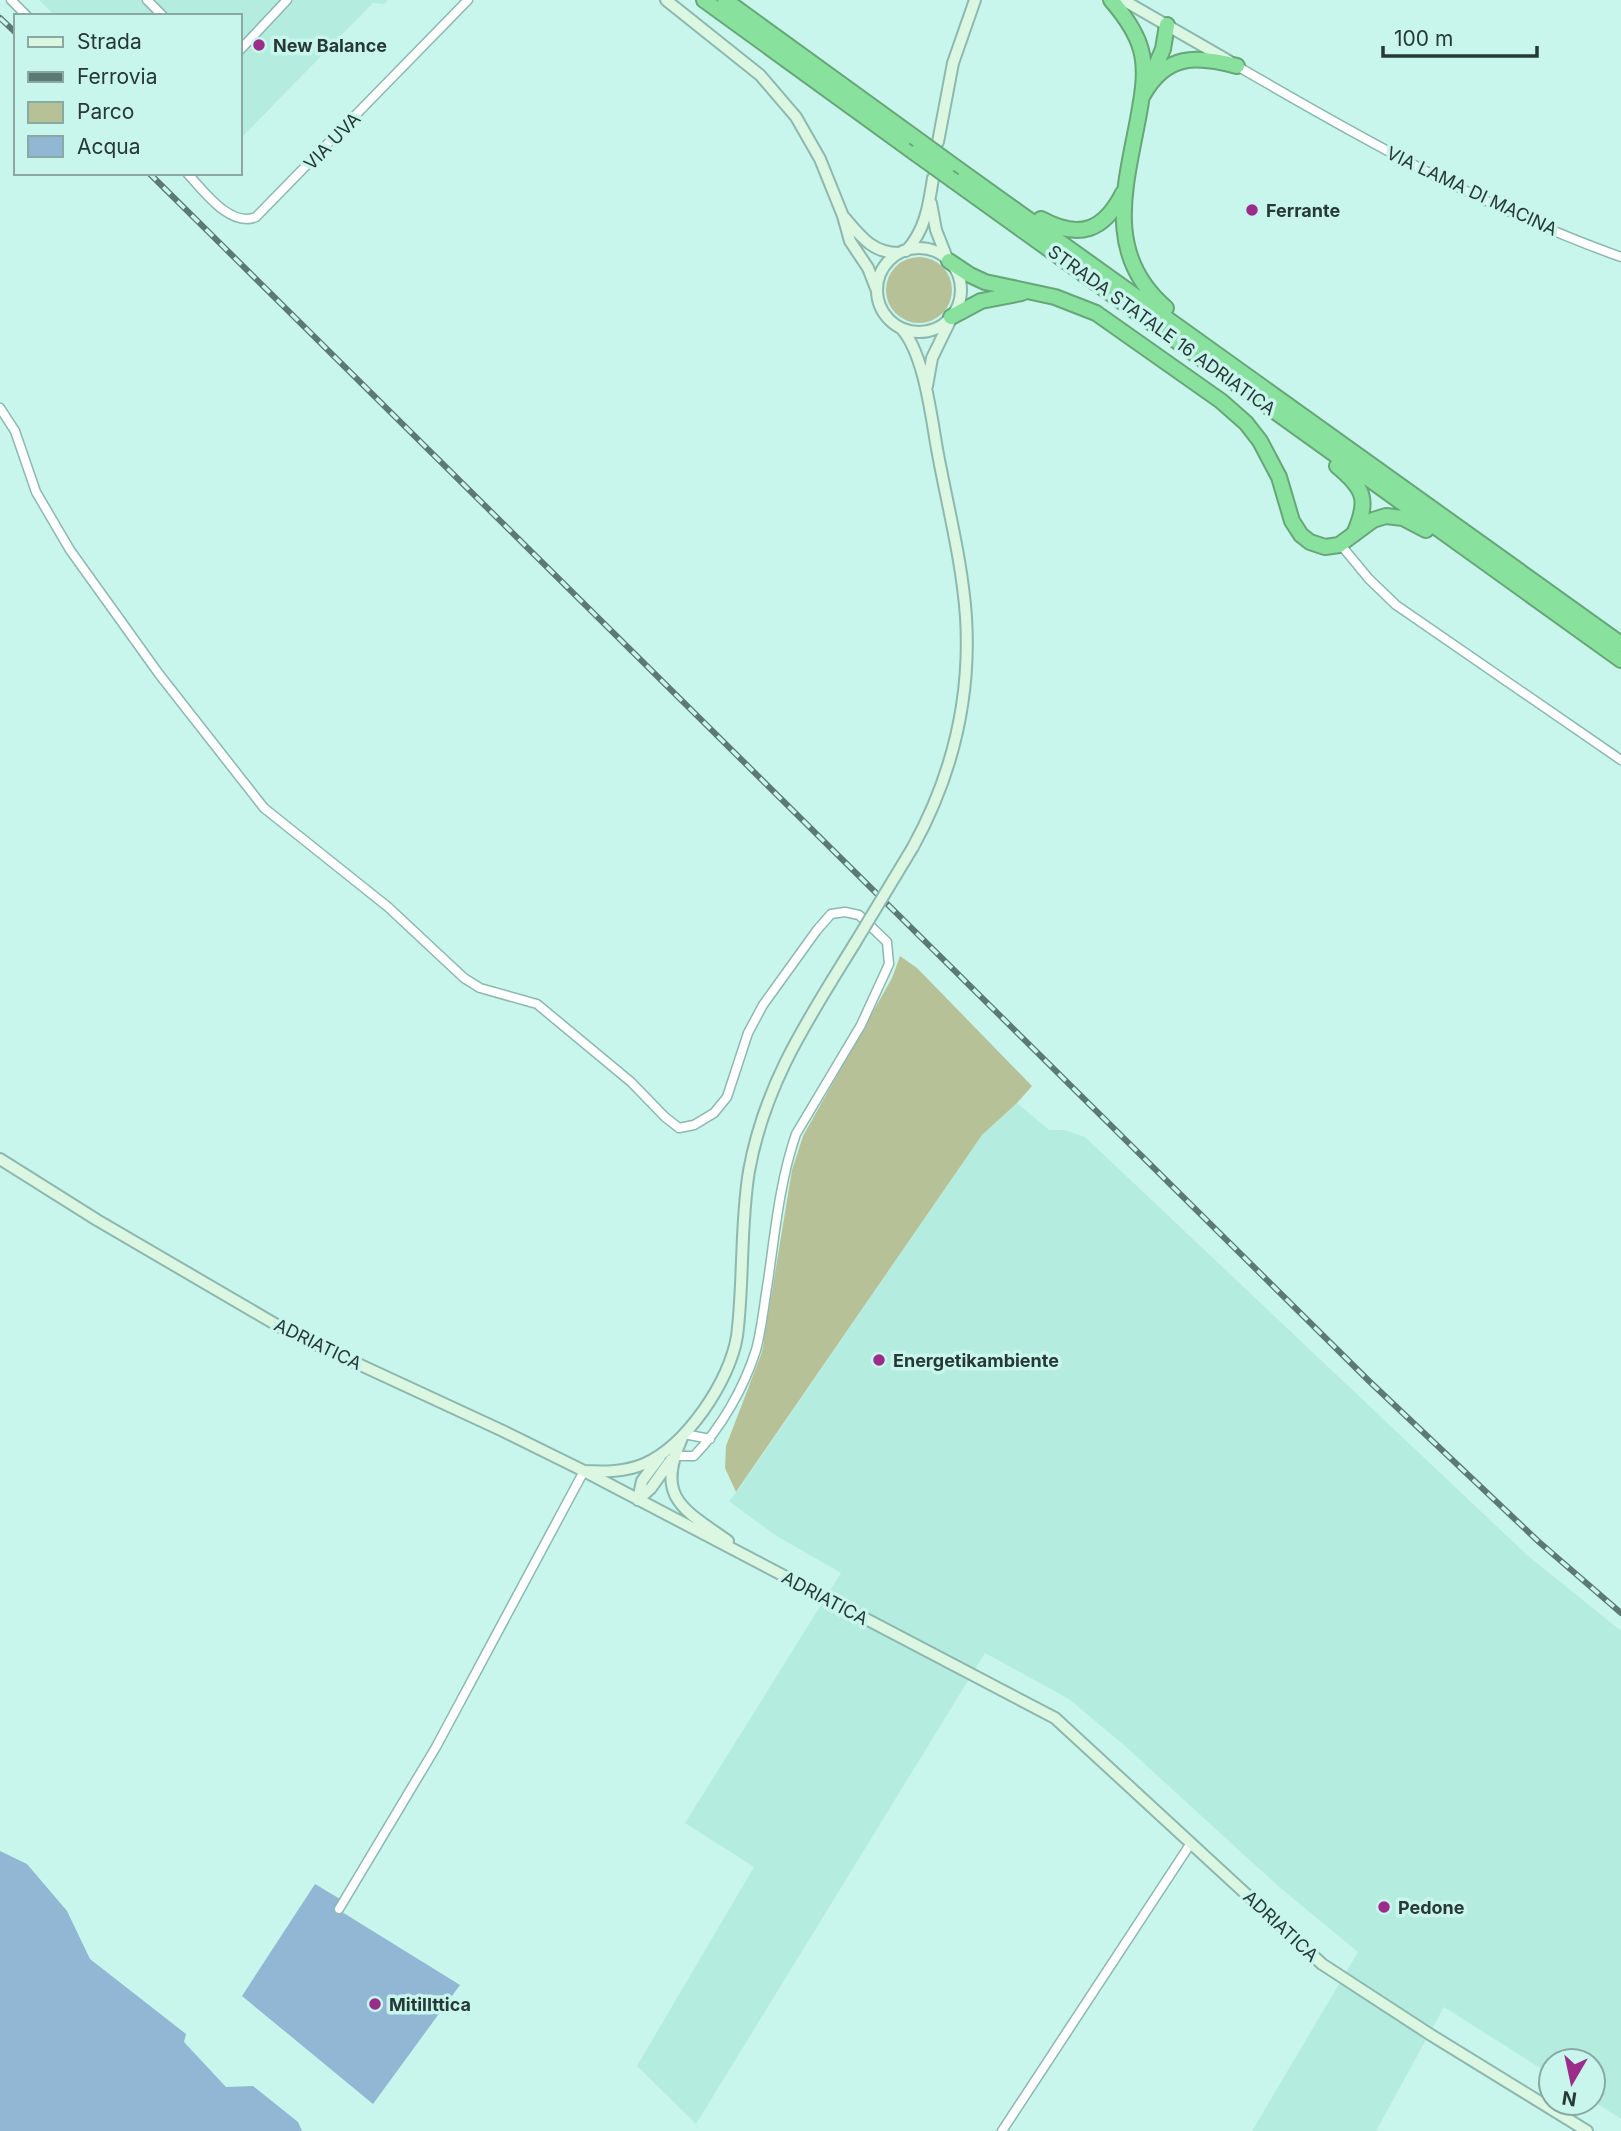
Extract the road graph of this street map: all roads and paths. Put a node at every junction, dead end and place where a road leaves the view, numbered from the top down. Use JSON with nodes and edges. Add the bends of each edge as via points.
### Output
{"nodes":[{"id":1,"x":11,"y":0,"type":"edge"},
{"id":2,"x":147,"y":0,"type":"edge"},
{"id":3,"x":286,"y":0,"type":"edge"},
{"id":4,"x":468,"y":0,"type":"edge"},
{"id":5,"x":666,"y":0,"type":"edge"},
{"id":6,"x":704,"y":0,"type":"edge"},
{"id":7,"x":975,"y":0,"type":"edge"},
{"id":8,"x":1111,"y":0,"type":"edge"},
{"id":9,"x":1123,"y":0,"type":"edge"},
{"id":10,"x":729,"y":2,"type":"edge"},
{"id":11,"x":25,"y":14,"type":"edge"},
{"id":12,"x":161,"y":14,"type":"edge"},
{"id":13,"x":1167,"y":25,"type":"junction"},
{"id":14,"x":242,"y":48,"type":"edge"},
{"id":15,"x":1143,"y":62,"type":"junction"},
{"id":16,"x":1237,"y":66,"type":"junction"},
{"id":17,"x":1150,"y":83,"type":"junction"},
{"id":18,"x":1142,"y":96,"type":"junction"},
{"id":19,"x":939,"y":142,"type":"dead end"},
{"id":20,"x":189,"y":175,"type":"edge"},
{"id":21,"x":933,"y":178,"type":"dead end"},
{"id":22,"x":985,"y":187,"type":"junction"},
{"id":23,"x":1126,"y":188,"type":"junction"},
{"id":24,"x":930,"y":200,"type":"junction"},
{"id":25,"x":843,"y":216,"type":"junction"},
{"id":26,"x":903,"y":252,"type":"junction"},
{"id":27,"x":1621,"y":257,"type":"edge"},
{"id":28,"x":948,"y":261,"type":"junction"},
{"id":29,"x":877,"y":291,"type":"junction"},
{"id":30,"x":1035,"y":292,"type":"junction"},
{"id":31,"x":951,"y":317,"type":"junction"},
{"id":32,"x":901,"y":328,"type":"junction"},
{"id":33,"x":1231,"y":363,"type":"junction"},
{"id":34,"x":1250,"y":393,"type":"junction"},
{"id":35,"x":928,"y":400,"type":"junction"},
{"id":36,"x":0,"y":408,"type":"edge"},
{"id":37,"x":1354,"y":534,"type":"junction"},
{"id":38,"x":1340,"y":544,"type":"junction"},
{"id":39,"x":1499,"y":573,"type":"junction"},
{"id":40,"x":1621,"y":644,"type":"edge"},
{"id":41,"x":1621,"y":660,"type":"edge"},
{"id":42,"x":1621,"y":760,"type":"edge"},
{"id":43,"x":0,"y":1159,"type":"edge"},
{"id":44,"x":684,"y":1434,"type":"junction"},
{"id":45,"x":710,"y":1439,"type":"junction"},
{"id":46,"x":668,"y":1455,"type":"junction"},
{"id":47,"x":584,"y":1471,"type":"junction"},
{"id":48,"x":638,"y":1500,"type":"junction"},
{"id":49,"x":759,"y":1563,"type":"junction"},
{"id":50,"x":1191,"y":1843,"type":"junction"},
{"id":51,"x":339,"y":1909,"type":"dead end"},
{"id":52,"x":1002,"y":2131,"type":"edge"},
{"id":53,"x":1587,"y":2131,"type":"edge"}],
"edges":[{"from":1,"to":11,"type":"street"},
{"from":2,"to":12,"type":"street"},
{"from":3,"to":14,"type":"street"},
{"from":4,"to":20,"type":"street","name":"VIA UVA","via":[[256,218],[239,220],[227,213]]},
{"from":5,"to":25,"type":"street","via":[[746,63],[782,99],[812,143]]},
{"from":6,"to":34,"type":"highway","name":"STRADA STATALE 16 ADRIATICA","bridge":true},
{"from":7,"to":19,"type":"street","via":[[953,62]]},
{"from":8,"to":15,"type":"highway","via":[[1133,30]]},
{"from":9,"to":13,"type":"street"},
{"from":10,"to":22,"type":"highway","name":"STRADA STATALE 16 ADRIATICA","bridge":true},
{"from":13,"to":15,"type":"highway"},
{"from":13,"to":16,"type":"street"},
{"from":13,"to":17,"type":"highway"},
{"from":15,"to":18,"type":"highway"},
{"from":16,"to":17,"type":"highway","via":[[1185,60],[1166,67]]},
{"from":16,"to":27,"type":"street","name":"VIA LAMA DI MACINA","via":[[1458,187]]},
{"from":17,"to":18,"type":"highway"},
{"from":18,"to":23,"type":"highway"},
{"from":21,"to":24,"type":"street"},
{"from":22,"to":23,"type":"highway","via":[[1054,226],[1073,231],[1104,221]]},
{"from":22,"to":33,"type":"highway","name":"STRADA STATALE 16 ADRIATICA"},
{"from":23,"to":33,"type":"highway","via":[[1125,242],[1140,281]]},
{"from":24,"to":26,"type":"street","via":[[918,235]]},
{"from":24,"to":28,"type":"street"},
{"from":25,"to":26,"type":"street","via":[[870,246],[883,252]]},
{"from":25,"to":29,"type":"street","via":[[850,242],[869,269]]},
{"from":26,"to":28,"type":"street","via":[[929,250]]},
{"from":26,"to":29,"type":"street","via":[[883,269]]},
{"from":28,"to":30,"type":"highway","via":[[985,282]]},
{"from":28,"to":31,"type":"street","via":[[958,274],[961,290]]},
{"from":29,"to":32,"type":"street","via":[[884,313]]},
{"from":30,"to":31,"type":"highway","via":[[988,299]]},
{"from":30,"to":38,"type":"highway","via":[[1102,317],[1227,405],[1269,454],[1301,535],[1321,547]]},
{"from":31,"to":32,"type":"street","via":[[926,332]]},
{"from":31,"to":35,"type":"street","via":[[932,358]]},
{"from":32,"to":35,"type":"street","via":[[914,349]]},
{"from":33,"to":40,"type":"highway","name":"STRADA STATALE 16 ADRIATICA"},
{"from":34,"to":37,"type":"highway","via":[[1356,484],[1364,505]]},
{"from":34,"to":39,"type":"highway","name":"STRADA STATALE 16 ADRIATICA"},
{"from":35,"to":44,"type":"street","bridge":true,"via":[[966,617],[967,663],[951,758],[913,847],[792,1047],[769,1096],[749,1173],[734,1351],[719,1384]]},
{"from":36,"to":45,"type":"street","via":[[15,431],[36,492],[70,550],[264,808],[388,907],[464,978],[480,988],[537,1004],[679,1128],[714,1113],[727,1097],[748,1033],[763,1005],[831,914],[859,915],[887,942],[889,964],[861,1025],[796,1133],[756,1348],[747,1374]]},
{"from":37,"to":38,"type":"highway"},
{"from":37,"to":39,"type":"highway","via":[[1378,517],[1400,517]]},
{"from":38,"to":42,"type":"street","via":[[1396,605]]},
{"from":39,"to":41,"type":"highway","name":"STRADA STATALE 16 ADRIATICA"},
{"from":43,"to":47,"type":"street","name":"ADRIATICA","via":[[287,1331]]},
{"from":44,"to":45,"type":"street"},
{"from":44,"to":46,"type":"street"},
{"from":45,"to":46,"type":"street","via":[[694,1456]]},
{"from":46,"to":47,"type":"street","via":[[628,1469]]},
{"from":46,"to":48,"type":"street","via":[[649,1491]]},
{"from":46,"to":49,"type":"street","via":[[671,1484],[682,1506]]},
{"from":47,"to":48,"type":"street","name":"ADRIATICA"},
{"from":47,"to":51,"type":"street","via":[[436,1747]]},
{"from":48,"to":49,"type":"street","name":"ADRIATICA"},
{"from":49,"to":50,"type":"street","name":"ADRIATICA","via":[[1055,1718]]},
{"from":50,"to":52,"type":"street"},
{"from":50,"to":53,"type":"street","name":"ADRIATICA","via":[[1322,1964]]}]}
